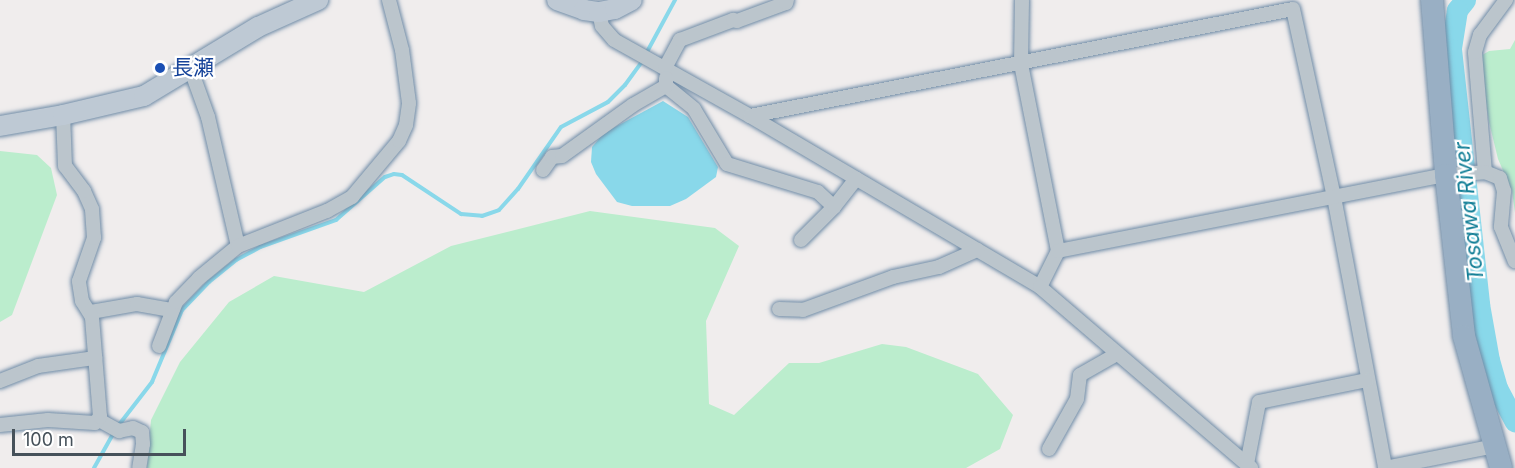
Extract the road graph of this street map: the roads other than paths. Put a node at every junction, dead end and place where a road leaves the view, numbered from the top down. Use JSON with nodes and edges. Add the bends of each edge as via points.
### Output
{"nodes":[{"id":1,"x":318,"y":0,"type":"edge"},
{"id":2,"x":389,"y":0,"type":"edge"},
{"id":3,"x":557,"y":0,"type":"edge"},
{"id":4,"x":632,"y":0,"type":"edge"},
{"id":5,"x":787,"y":0,"type":"edge"},
{"id":6,"x":1022,"y":0,"type":"edge"},
{"id":7,"x":1432,"y":0,"type":"edge"},
{"id":8,"x":1506,"y":0,"type":"edge"},
{"id":9,"x":1293,"y":5,"type":"edge"},
{"id":10,"x":599,"y":12,"type":"junction"},
{"id":11,"x":1021,"y":64,"type":"junction"},
{"id":12,"x":662,"y":66,"type":"junction"},
{"id":13,"x":190,"y":70,"type":"junction"},
{"id":14,"x":666,"y":86,"type":"junction"},
{"id":15,"x":63,"y":116,"type":"junction"},
{"id":16,"x":750,"y":116,"type":"junction"},
{"id":17,"x":0,"y":126,"type":"edge"},
{"id":18,"x":543,"y":170,"type":"dead end"},
{"id":19,"x":1480,"y":172,"type":"junction"},
{"id":20,"x":1450,"y":175,"type":"junction"},
{"id":21,"x":856,"y":179,"type":"junction"},
{"id":22,"x":1334,"y":197,"type":"junction"},
{"id":23,"x":834,"y":207,"type":"junction"},
{"id":24,"x":801,"y":240,"type":"dead end"},
{"id":25,"x":238,"y":246,"type":"junction"},
{"id":26,"x":977,"y":250,"type":"junction"},
{"id":27,"x":1058,"y":251,"type":"junction"},
{"id":28,"x":1515,"y":261,"type":"edge"},
{"id":29,"x":1040,"y":287,"type":"junction"},
{"id":30,"x":779,"y":309,"type":"dead end"},
{"id":31,"x":172,"y":310,"type":"junction"},
{"id":32,"x":91,"y":312,"type":"junction"},
{"id":33,"x":159,"y":346,"type":"dead end"},
{"id":34,"x":1117,"y":354,"type":"junction"},
{"id":35,"x":95,"y":358,"type":"junction"},
{"id":36,"x":1367,"y":380,"type":"junction"},
{"id":37,"x":0,"y":381,"type":"edge"},
{"id":38,"x":99,"y":420,"type":"junction"},
{"id":39,"x":0,"y":425,"type":"edge"},
{"id":40,"x":1049,"y":449,"type":"dead end"},
{"id":41,"x":1498,"y":457,"type":"edge"},
{"id":42,"x":1249,"y":466,"type":"edge"},
{"id":43,"x":139,"y":468,"type":"edge"},
{"id":44,"x":1385,"y":468,"type":"edge"}],
"edges":[{"from":1,"to":13,"type":"main road","via":[[258,27]]},
{"from":2,"to":25,"type":"street","via":[[402,50],[409,103],[399,141],[351,197],[327,211]]},
{"from":3,"to":10,"type":"main road"},
{"from":4,"to":10,"type":"main road"},
{"from":5,"to":12,"type":"street","via":[[680,40]]},
{"from":6,"to":11,"type":"street"},
{"from":7,"to":20,"type":"highway"},
{"from":8,"to":19,"type":"street","via":[[1480,34],[1475,52]]},
{"from":9,"to":11,"type":"street"},
{"from":9,"to":22,"type":"street"},
{"from":10,"to":12,"type":"street","via":[[606,33]]},
{"from":11,"to":16,"type":"street"},
{"from":11,"to":27,"type":"street"},
{"from":12,"to":14,"type":"street"},
{"from":12,"to":16,"type":"street"},
{"from":13,"to":15,"type":"main road","via":[[136,99]]},
{"from":13,"to":25,"type":"street","via":[[208,117]]},
{"from":14,"to":18,"type":"street","via":[[562,156],[552,157]]},
{"from":14,"to":23,"type":"street","via":[[694,109],[727,164],[818,192]]},
{"from":15,"to":17,"type":"main road"},
{"from":15,"to":32,"type":"street","via":[[65,166],[92,209],[94,238],[80,281],[82,301]]},
{"from":16,"to":21,"type":"street"},
{"from":19,"to":20,"type":"street"},
{"from":19,"to":28,"type":"street","via":[[1500,178],[1504,191],[1501,227]]},
{"from":20,"to":22,"type":"street"},
{"from":20,"to":41,"type":"highway","via":[[1464,336]]},
{"from":21,"to":23,"type":"street"},
{"from":21,"to":26,"type":"street"},
{"from":22,"to":27,"type":"street"},
{"from":22,"to":36,"type":"street"},
{"from":23,"to":24,"type":"street"},
{"from":25,"to":31,"type":"street","via":[[199,278]]},
{"from":26,"to":29,"type":"street"},
{"from":26,"to":30,"type":"street","via":[[939,267],[893,277],[803,310]]},
{"from":27,"to":29,"type":"street"},
{"from":29,"to":34,"type":"street"},
{"from":31,"to":32,"type":"street","via":[[137,304]]},
{"from":31,"to":33,"type":"street"},
{"from":32,"to":35,"type":"street"},
{"from":34,"to":40,"type":"street","via":[[1080,375],[1077,399]]},
{"from":34,"to":42,"type":"street"},
{"from":35,"to":37,"type":"street","via":[[38,366]]},
{"from":35,"to":38,"type":"street"},
{"from":36,"to":42,"type":"street","via":[[1259,402]]},
{"from":36,"to":44,"type":"street"},
{"from":38,"to":39,"type":"street"},
{"from":38,"to":43,"type":"street","via":[[116,428],[142,432]]},
{"from":41,"to":44,"type":"street"}]}
